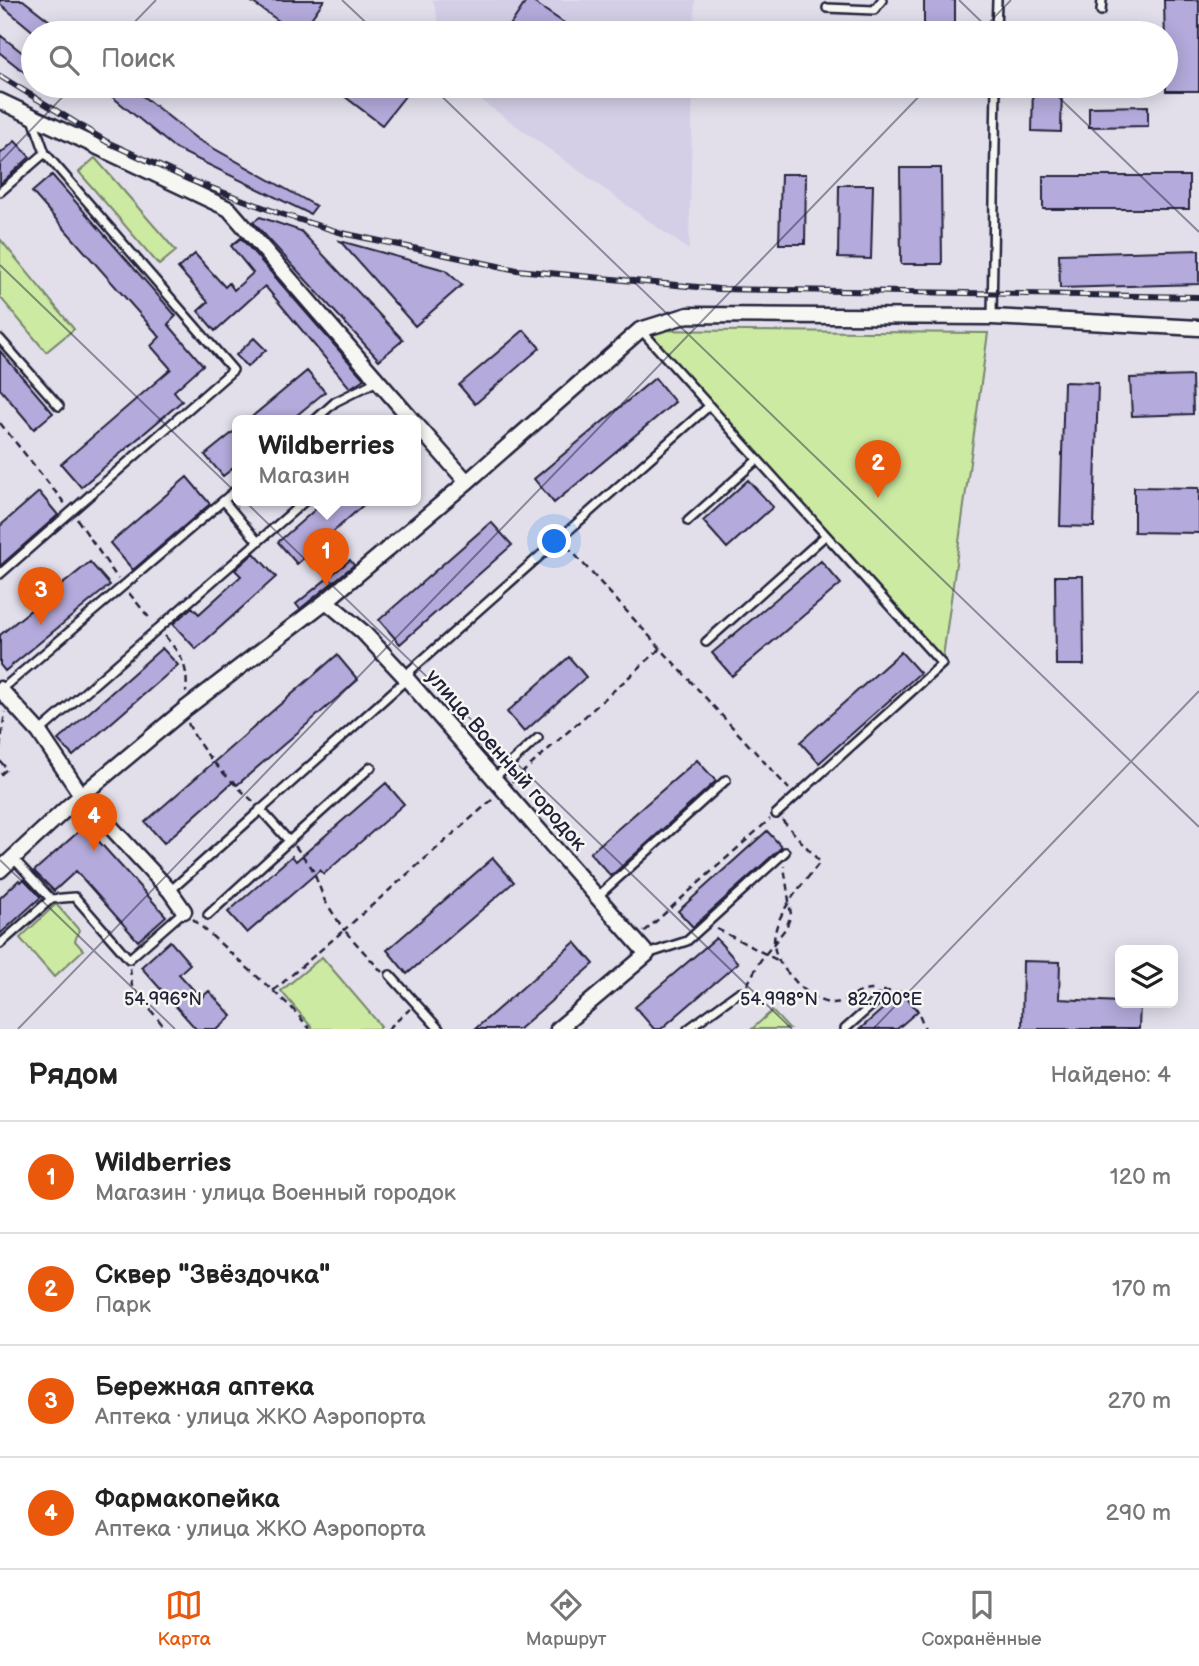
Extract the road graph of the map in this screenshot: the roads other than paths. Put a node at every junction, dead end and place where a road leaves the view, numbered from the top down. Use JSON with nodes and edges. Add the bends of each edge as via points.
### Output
{"nodes":[{"id":1,"x":882,"y":0,"type":"edge"},
{"id":2,"x":997,"y":0,"type":"edge"},
{"id":3,"x":1102,"y":0,"type":"edge"},
{"id":4,"x":827,"y":8,"type":"dead end"},
{"id":5,"x":1101,"y":11,"type":"dead end"},
{"id":6,"x":996,"y":21,"type":"edge"},
{"id":7,"x":996,"y":98,"type":"edge"},
{"id":8,"x":0,"y":101,"type":"edge"},
{"id":9,"x":32,"y":118,"type":"junction"},
{"id":10,"x":45,"y":153,"type":"junction"},
{"id":11,"x":0,"y":192,"type":"edge"},
{"id":12,"x":992,"y":317,"type":"junction"},
{"id":13,"x":1199,"y":328,"type":"edge"},
{"id":14,"x":640,"y":330,"type":"junction"},
{"id":15,"x":0,"y":338,"type":"edge"},
{"id":16,"x":378,"y":381,"type":"junction"},
{"id":17,"x":60,"y":406,"type":"dead end"},
{"id":18,"x":708,"y":407,"type":"junction"},
{"id":19,"x":321,"y":415,"type":"edge"},
{"id":20,"x":408,"y":415,"type":"edge"},
{"id":21,"x":421,"y":430,"type":"edge"},
{"id":22,"x":757,"y":460,"type":"junction"},
{"id":23,"x":467,"y":482,"type":"junction"},
{"id":24,"x":232,"y":493,"type":"edge"},
{"id":25,"x":223,"y":501,"type":"junction"},
{"id":26,"x":299,"y":506,"type":"edge"},
{"id":27,"x":688,"y":521,"type":"dead end"},
{"id":28,"x":825,"y":536,"type":"junction"},
{"id":29,"x":258,"y":542,"type":"junction"},
{"id":30,"x":0,"y":574,"type":"edge"},
{"id":31,"x":326,"y":601,"type":"junction"},
{"id":32,"x":706,"y":642,"type":"dead end"},
{"id":33,"x":407,"y":679,"type":"junction"},
{"id":34,"x":1,"y":689,"type":"edge"},
{"id":35,"x":39,"y":732,"type":"junction"},
{"id":36,"x":538,"y":738,"type":"dead end"},
{"id":37,"x":371,"y":767,"type":"dead end"},
{"id":38,"x":494,"y":778,"type":"junction"},
{"id":39,"x":726,"y":780,"type":"dead end"},
{"id":40,"x":82,"y":796,"type":"junction"},
{"id":41,"x":260,"y":809,"type":"junction"},
{"id":42,"x":776,"y":814,"type":"road end"},
{"id":43,"x":289,"y":841,"type":"junction"},
{"id":44,"x":785,"y":852,"type":"road end"},
{"id":45,"x":13,"y":858,"type":"junction"},
{"id":46,"x":0,"y":870,"type":"edge"},
{"id":47,"x":170,"y":891,"type":"junction"},
{"id":48,"x":597,"y":897,"type":"junction"},
{"id":49,"x":51,"y":899,"type":"junction"},
{"id":50,"x":184,"y":911,"type":"joint"},
{"id":51,"x":208,"y":915,"type":"dead end"},
{"id":52,"x":0,"y":944,"type":"edge"},
{"id":53,"x":647,"y":954,"type":"junction"},
{"id":54,"x":388,"y":976,"type":"road end"},
{"id":55,"x":739,"y":992,"type":"road end"},
{"id":56,"x":879,"y":999,"type":"dead end"},
{"id":57,"x":439,"y":1029,"type":"edge"},
{"id":58,"x":558,"y":1029,"type":"edge"},
{"id":59,"x":688,"y":1029,"type":"edge"},
{"id":60,"x":845,"y":1029,"type":"edge"}],
"edges":[{"from":1,"to":4,"type":"lane","via":[[874,10]]},
{"from":2,"to":6,"type":"lane"},
{"from":3,"to":5,"type":"lane"},
{"from":7,"to":12,"type":"lane"},
{"from":8,"to":9,"type":"street"},
{"from":9,"to":10,"type":"lane"},
{"from":9,"to":16,"type":"street","via":[[229,209]]},
{"from":10,"to":11,"type":"lane"},
{"from":10,"to":30,"type":"lane","via":[[233,370]]},
{"from":12,"to":13,"type":"street"},
{"from":12,"to":14,"type":"street","via":[[688,315]]},
{"from":14,"to":18,"type":"lane"},
{"from":14,"to":23,"type":"street"},
{"from":15,"to":17,"type":"lane"},
{"from":16,"to":19,"type":"lane","via":[[335,402]]},
{"from":16,"to":20,"type":"street"},
{"from":18,"to":22,"type":"lane"},
{"from":18,"to":33,"type":"lane","via":[[411,670]]},
{"from":21,"to":23,"type":"street"},
{"from":22,"to":27,"type":"lane"},
{"from":22,"to":28,"type":"lane"},
{"from":23,"to":31,"type":"street"},
{"from":24,"to":25,"type":"lane"},
{"from":25,"to":29,"type":"lane"},
{"from":25,"to":34,"type":"lane"},
{"from":26,"to":29,"type":"lane"},
{"from":28,"to":32,"type":"lane"},
{"from":28,"to":42,"type":"lane","via":[[942,664]]},
{"from":29,"to":35,"type":"lane"},
{"from":31,"to":33,"type":"street","name":"улица Военный городок"},
{"from":31,"to":40,"type":"street","via":[[185,709]]},
{"from":33,"to":38,"type":"street","name":"улица Военный городок"},
{"from":33,"to":41,"type":"lane"},
{"from":34,"to":35,"type":"street"},
{"from":35,"to":40,"type":"street"},
{"from":36,"to":38,"type":"lane"},
{"from":37,"to":43,"type":"lane"},
{"from":38,"to":48,"type":"street","name":"улица Военный городок"},
{"from":39,"to":48,"type":"lane"},
{"from":40,"to":45,"type":"street"},
{"from":40,"to":47,"type":"street"},
{"from":41,"to":43,"type":"lane"},
{"from":41,"to":47,"type":"lane"},
{"from":43,"to":51,"type":"lane"},
{"from":44,"to":53,"type":"lane","via":[[687,941]]},
{"from":45,"to":46,"type":"street"},
{"from":45,"to":49,"type":"lane"},
{"from":47,"to":50,"type":"street"},
{"from":48,"to":53,"type":"street","name":"улица Военный городок"},
{"from":49,"to":50,"type":"lane","via":[[75,897],[129,959]]},
{"from":49,"to":52,"type":"lane"},
{"from":53,"to":58,"type":"street"},
{"from":54,"to":57,"type":"lane"},
{"from":55,"to":59,"type":"lane"},
{"from":56,"to":60,"type":"lane"}]}
